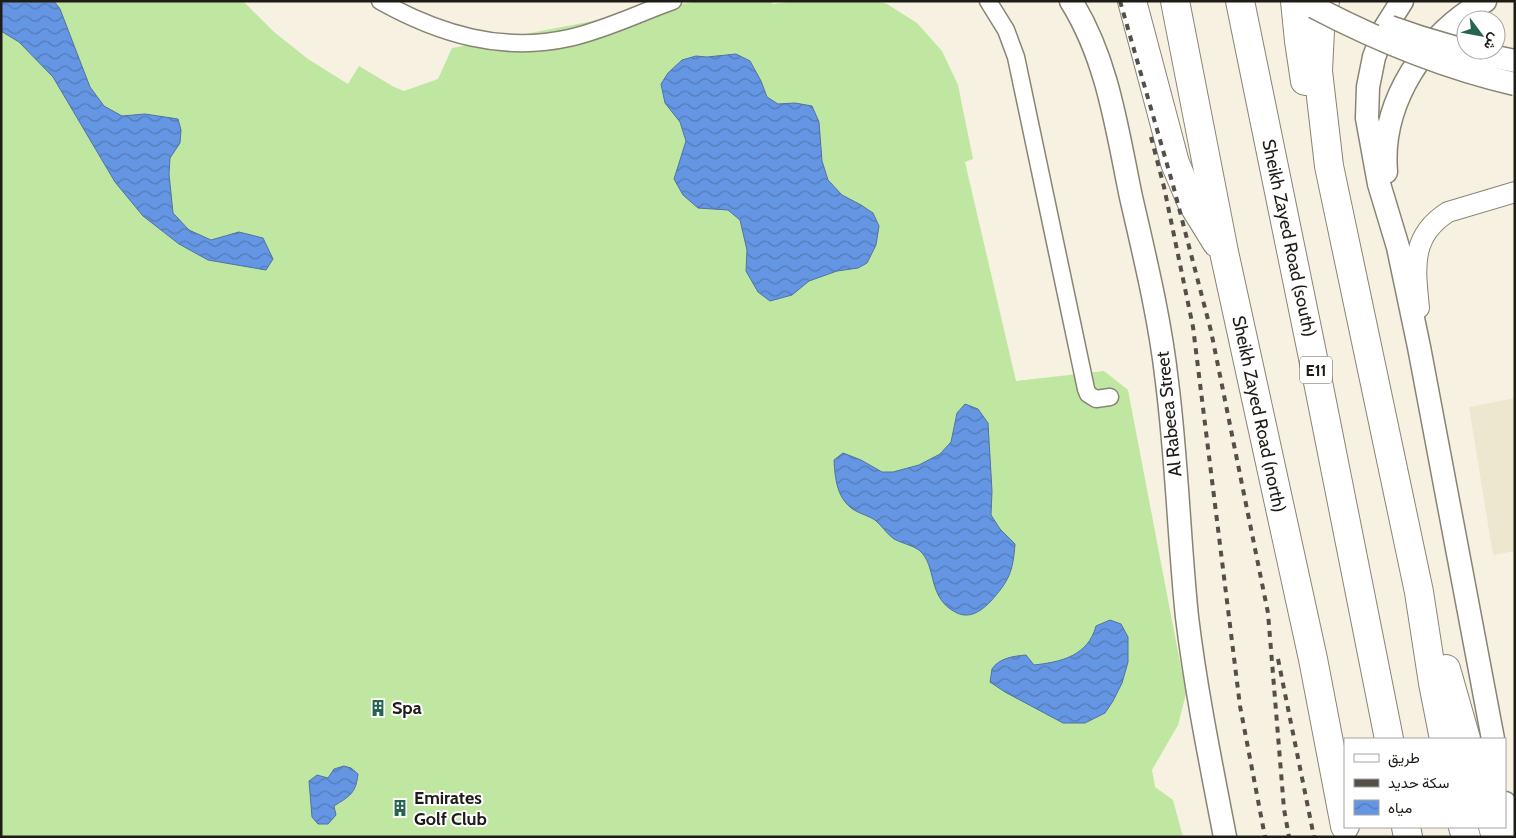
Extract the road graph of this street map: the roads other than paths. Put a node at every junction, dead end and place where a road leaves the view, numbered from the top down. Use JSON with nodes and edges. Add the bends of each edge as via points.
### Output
{"nodes":[{"id":1,"x":380,"y":1,"type":"edge"},
{"id":2,"x":988,"y":1,"type":"edge"},
{"id":3,"x":1071,"y":1,"type":"edge"},
{"id":4,"x":1132,"y":1,"type":"edge"},
{"id":5,"x":1175,"y":1,"type":"edge"},
{"id":6,"x":1240,"y":1,"type":"edge"},
{"id":7,"x":1402,"y":1,"type":"edge"},
{"id":8,"x":1485,"y":1,"type":"edge"},
{"id":9,"x":671,"y":2,"type":"edge"},
{"id":10,"x":1309,"y":3,"type":"edge"},
{"id":11,"x":638,"y":8,"type":"edge"},
{"id":12,"x":1515,"y":61,"type":"edge"},
{"id":13,"x":1515,"y":84,"type":"edge"},
{"id":14,"x":1515,"y":192,"type":"edge"},
{"id":15,"x":1391,"y":222,"type":"junction"},
{"id":16,"x":1224,"y":252,"type":"junction"},
{"id":17,"x":1419,"y":347,"type":"junction"},
{"id":18,"x":1110,"y":397,"type":"dead end"},
{"id":19,"x":1419,"y":592,"type":"junction"},
{"id":20,"x":1389,"y":738,"type":"edge"},
{"id":21,"x":1444,"y":738,"type":"edge"},
{"id":22,"x":1466,"y":738,"type":"edge"},
{"id":23,"x":1493,"y":738,"type":"edge"},
{"id":24,"x":1506,"y":809,"type":"edge"},
{"id":25,"x":1344,"y":822,"type":"edge"},
{"id":26,"x":1225,"y":837,"type":"edge"},
{"id":27,"x":1511,"y":837,"type":"edge"}],
"edges":[{"from":1,"to":11,"type":"street","via":[[426,25],[454,34],[512,43],[570,38]]},
{"from":2,"to":18,"type":"street","via":[[1006,30],[1016,57],[1086,389],[1096,399]]},
{"from":3,"to":26,"type":"main road","name":"Al Rabeea Street","via":[[1092,40],[1107,80],[1160,330],[1168,383],[1187,617]]},
{"from":4,"to":16,"type":"highway","via":[[1175,163],[1200,219]]},
{"from":5,"to":16,"type":"highway","name":"Sheikh Zayed Road (north)"},
{"from":6,"to":20,"type":"highway","name":"Sheikh Zayed Road (south)","number":"E11"},
{"from":7,"to":15,"type":"main road","via":[[1379,42],[1368,87],[1369,133],[1379,184]]},
{"from":8,"to":15,"type":"main road","via":[[1460,17],[1434,41],[1413,69],[1397,100],[1385,152]]},
{"from":9,"to":11,"type":"street"},
{"from":10,"to":12,"type":"main road","bridge":true,"via":[[1430,42]]},
{"from":10,"to":13,"type":"main road","bridge":true,"via":[[1362,31],[1419,54]]},
{"from":10,"to":19,"type":"highway","via":[[1299,41],[1311,112],[1329,166]]},
{"from":14,"to":17,"type":"street","via":[[1448,212],[1434,222],[1424,236],[1416,261]]},
{"from":15,"to":17,"type":"main road"},
{"from":16,"to":25,"type":"highway","name":"Sheikh Zayed Road (north)","via":[[1313,659]]},
{"from":17,"to":23,"type":"main road"},
{"from":19,"to":21,"type":"highway"},
{"from":19,"to":22,"type":"highway","via":[[1439,643]]},
{"from":24,"to":27,"type":"main road"}]}
